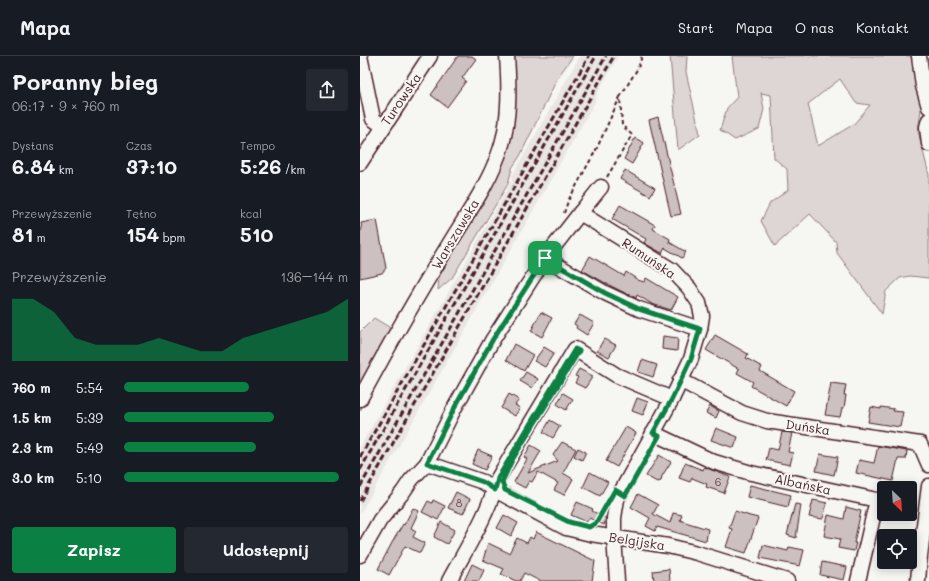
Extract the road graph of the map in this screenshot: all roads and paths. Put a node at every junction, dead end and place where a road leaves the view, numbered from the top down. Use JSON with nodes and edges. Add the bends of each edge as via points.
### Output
{"nodes":[{"id":1,"x":360,"y":56,"type":"edge"},
{"id":2,"x":430,"y":56,"type":"edge"},
{"id":3,"x":507,"y":56,"type":"edge"},
{"id":4,"x":642,"y":56,"type":"edge"},
{"id":5,"x":919,"y":56,"type":"edge"},
{"id":6,"x":620,"y":97,"type":"junction"},
{"id":7,"x":929,"y":107,"type":"edge"},
{"id":8,"x":929,"y":120,"type":"edge"},
{"id":9,"x":383,"y":126,"type":"junction"},
{"id":10,"x":929,"y":144,"type":"edge"},
{"id":11,"x":360,"y":163,"type":"edge"},
{"id":12,"x":602,"y":187,"type":"joint"},
{"id":13,"x":580,"y":213,"type":"junction"},
{"id":14,"x":564,"y":214,"type":"dead end"},
{"id":15,"x":545,"y":258,"type":"junction"},
{"id":16,"x":700,"y":329,"type":"junction"},
{"id":17,"x":680,"y":380,"type":"junction"},
{"id":18,"x":360,"y":399,"type":"edge"},
{"id":19,"x":672,"y":399,"type":"junction"},
{"id":20,"x":653,"y":433,"type":"junction"},
{"id":21,"x":427,"y":463,"type":"junction"},
{"id":22,"x":929,"y":465,"type":"edge"},
{"id":23,"x":929,"y":486,"type":"edge"},
{"id":24,"x":495,"y":490,"type":"junction"},
{"id":25,"x":604,"y":510,"type":"dead end"},
{"id":26,"x":593,"y":526,"type":"dead end"},
{"id":27,"x":614,"y":537,"type":"junction"},
{"id":28,"x":360,"y":555,"type":"edge"},
{"id":29,"x":449,"y":581,"type":"edge"},
{"id":30,"x":617,"y":581,"type":"edge"},
{"id":31,"x":787,"y":581,"type":"edge"},
{"id":32,"x":858,"y":581,"type":"edge"},
{"id":33,"x":918,"y":581,"type":"edge"}],
"edges":[{"from":1,"to":9,"type":"street","via":[[373,119]]},
{"from":2,"to":9,"type":"street","name":"Turowska"},
{"from":3,"to":18,"type":"street","name":"Warszawska","via":[[508,113],[498,156],[487,180]]},
{"from":4,"to":6,"type":"path","via":[[638,68]]},
{"from":5,"to":7,"type":"street"},
{"from":6,"to":12,"type":"path","via":[[622,125],[632,134]]},
{"from":6,"to":14,"type":"path","via":[[597,148],[568,201]]},
{"from":8,"to":10,"type":"street"},
{"from":9,"to":11,"type":"street","name":"Turowska"},
{"from":12,"to":13,"type":"street"},
{"from":13,"to":15,"type":"street"},
{"from":13,"to":16,"type":"street","name":"Rumuńska","via":[[672,270],[689,288],[698,303],[702,316]]},
{"from":15,"to":16,"type":"street","via":[[605,293],[639,309]]},
{"from":15,"to":21,"type":"street","via":[[493,339]]},
{"from":16,"to":17,"type":"street","name":"Rumuńska","via":[[691,359]]},
{"from":17,"to":19,"type":"street","name":"Rumuńska"},
{"from":17,"to":22,"type":"street","name":"Duńska","via":[[742,413],[768,421],[920,444]]},
{"from":19,"to":20,"type":"street","name":"Rumuńska"},
{"from":19,"to":24,"type":"street","via":[[616,376],[575,349],[498,478]]},
{"from":20,"to":27,"type":"street","name":"Rumuńska","via":[[617,499]]},
{"from":20,"to":32,"type":"street","name":"Albańska","via":[[714,462],[752,473],[877,500]]},
{"from":21,"to":24,"type":"street","name":"Belgijska","via":[[483,482]]},
{"from":21,"to":28,"type":"street","via":[[380,520]]},
{"from":23,"to":33,"type":"street"},
{"from":24,"to":27,"type":"street","name":"Belgijska","via":[[566,528]]},
{"from":24,"to":29,"type":"street"},
{"from":25,"to":26,"type":"path"},
{"from":27,"to":30,"type":"street","name":"Rumuńska"},
{"from":27,"to":31,"type":"street","name":"Belgijska","via":[[697,552]]}]}
